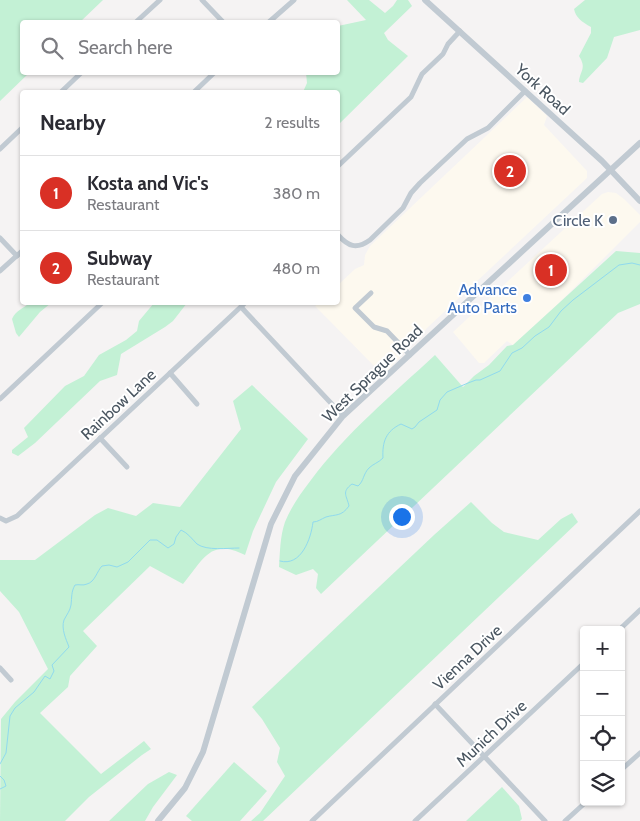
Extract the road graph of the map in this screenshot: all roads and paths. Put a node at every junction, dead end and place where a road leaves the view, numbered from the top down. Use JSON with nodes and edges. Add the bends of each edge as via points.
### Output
{"nodes":[{"id":1,"x":160,"y":0,"type":"edge"},
{"id":2,"x":202,"y":0,"type":"edge"},
{"id":3,"x":294,"y":0,"type":"edge"},
{"id":4,"x":425,"y":0,"type":"edge"},
{"id":5,"x":138,"y":20,"type":"edge"},
{"id":6,"x":221,"y":20,"type":"edge"},
{"id":7,"x":271,"y":20,"type":"edge"},
{"id":8,"x":460,"y":31,"type":"junction"},
{"id":9,"x":79,"y":75,"type":"edge"},
{"id":10,"x":212,"y":75,"type":"edge"},
{"id":11,"x":63,"y":90,"type":"edge"},
{"id":12,"x":196,"y":90,"type":"edge"},
{"id":13,"x":525,"y":91,"type":"junction"},
{"id":14,"x":20,"y":130,"type":"edge"},
{"id":15,"x":640,"y":143,"type":"edge"},
{"id":16,"x":0,"y":149,"type":"edge"},
{"id":17,"x":340,"y":164,"type":"edge"},
{"id":18,"x":611,"y":171,"type":"junction"},
{"id":19,"x":640,"y":200,"type":"edge"},
{"id":20,"x":340,"y":237,"type":"edge"},
{"id":21,"x":0,"y":238,"type":"edge"},
{"id":22,"x":20,"y":253,"type":"edge"},
{"id":23,"x":17,"y":256,"type":"junction"},
{"id":24,"x":0,"y":271,"type":"edge"},
{"id":25,"x":371,"y":293,"type":"dead end"},
{"id":26,"x":100,"y":305,"type":"edge"},
{"id":27,"x":243,"y":305,"type":"edge"},
{"id":28,"x":410,"y":355,"type":"junction"},
{"id":29,"x":170,"y":373,"type":"junction"},
{"id":30,"x":0,"y":399,"type":"edge"},
{"id":31,"x":197,"y":404,"type":"dead end"},
{"id":32,"x":343,"y":416,"type":"junction"},
{"id":33,"x":100,"y":438,"type":"junction"},
{"id":34,"x":127,"y":468,"type":"dead end"},
{"id":35,"x":640,"y":512,"type":"edge"},
{"id":36,"x":3,"y":519,"type":"edge"},
{"id":37,"x":640,"y":610,"type":"edge"},
{"id":38,"x":623,"y":626,"type":"edge"},
{"id":39,"x":580,"y":667,"type":"edge"},
{"id":40,"x":0,"y":668,"type":"edge"},
{"id":41,"x":11,"y":680,"type":"dead end"},
{"id":42,"x":436,"y":704,"type":"junction"},
{"id":43,"x":640,"y":753,"type":"edge"},
{"id":44,"x":485,"y":757,"type":"junction"},
{"id":45,"x":625,"y":766,"type":"edge"},
{"id":46,"x":582,"y":806,"type":"edge"},
{"id":47,"x":158,"y":821,"type":"edge"},
{"id":48,"x":312,"y":821,"type":"edge"},
{"id":49,"x":415,"y":821,"type":"edge"},
{"id":50,"x":545,"y":821,"type":"edge"},
{"id":51,"x":565,"y":821,"type":"edge"}],
"edges":[{"from":1,"to":5,"type":"street"},
{"from":2,"to":6,"type":"street"},
{"from":3,"to":7,"type":"street"},
{"from":4,"to":8,"type":"street","name":"York Road"},
{"from":8,"to":13,"type":"street","name":"York Road"},
{"from":8,"to":17,"type":"street","via":[[422,74],[411,97]]},
{"from":9,"to":11,"type":"street"},
{"from":10,"to":12,"type":"street"},
{"from":13,"to":18,"type":"street","name":"York Road"},
{"from":13,"to":20,"type":"street","via":[[488,128],[467,139],[420,183],[404,208],[370,240],[353,247]]},
{"from":14,"to":16,"type":"street"},
{"from":15,"to":18,"type":"street","name":"West Sprague Road"},
{"from":18,"to":19,"type":"street","name":"York Road"},
{"from":18,"to":28,"type":"street","name":"West Sprague Road"},
{"from":21,"to":23,"type":"street"},
{"from":22,"to":23,"type":"street"},
{"from":23,"to":24,"type":"street"},
{"from":25,"to":28,"type":"street","via":[[356,308],[374,327],[387,331]]},
{"from":26,"to":30,"type":"street"},
{"from":27,"to":29,"type":"street","name":"Rainbow Lane"},
{"from":27,"to":32,"type":"street"},
{"from":28,"to":32,"type":"street","name":"West Sprague Road"},
{"from":29,"to":31,"type":"street"},
{"from":29,"to":33,"type":"street","name":"Rainbow Lane"},
{"from":32,"to":47,"type":"street","name":"West Sprague Road","via":[[295,476],[270,524],[203,752],[185,788]]},
{"from":33,"to":34,"type":"street"},
{"from":33,"to":36,"type":"street","name":"Rainbow Lane","via":[[17,516]]},
{"from":35,"to":42,"type":"street","name":"Vienna Drive"},
{"from":37,"to":38,"type":"street"},
{"from":39,"to":44,"type":"street","name":"Munich Drive"},
{"from":40,"to":41,"type":"street"},
{"from":42,"to":44,"type":"street"},
{"from":42,"to":48,"type":"street","name":"Vienna Drive"},
{"from":43,"to":45,"type":"street"},
{"from":44,"to":49,"type":"street","name":"Munich Drive"},
{"from":44,"to":50,"type":"street"},
{"from":46,"to":51,"type":"street"}]}
